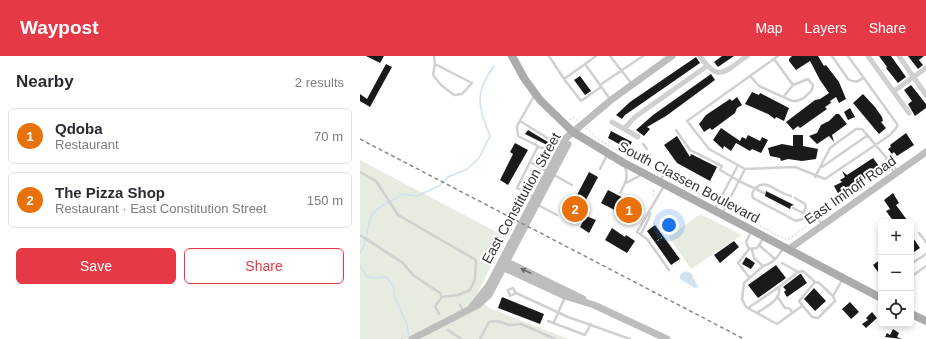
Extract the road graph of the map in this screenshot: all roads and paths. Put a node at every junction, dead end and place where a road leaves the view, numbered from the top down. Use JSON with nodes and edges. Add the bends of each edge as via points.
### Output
{"nodes":[{"id":1,"x":434,"y":56,"type":"edge"},
{"id":2,"x":512,"y":56,"type":"edge"},
{"id":3,"x":549,"y":56,"type":"edge"},
{"id":4,"x":596,"y":56,"type":"edge"},
{"id":5,"x":610,"y":56,"type":"edge"},
{"id":6,"x":643,"y":56,"type":"edge"},
{"id":7,"x":672,"y":56,"type":"edge"},
{"id":8,"x":700,"y":56,"type":"edge"},
{"id":9,"x":747,"y":56,"type":"edge"},
{"id":10,"x":778,"y":56,"type":"edge"},
{"id":11,"x":832,"y":56,"type":"edge"},
{"id":12,"x":848,"y":56,"type":"edge"},
{"id":13,"x":868,"y":56,"type":"edge"},
{"id":14,"x":899,"y":56,"type":"edge"},
{"id":15,"x":664,"y":58,"type":"edge"},
{"id":16,"x":774,"y":59,"type":"junction"},
{"id":17,"x":435,"y":64,"type":"junction"},
{"id":18,"x":585,"y":64,"type":"junction"},
{"id":19,"x":707,"y":66,"type":"junction"},
{"id":20,"x":926,"y":68,"type":"edge"},
{"id":21,"x":622,"y":70,"type":"junction"},
{"id":22,"x":750,"y":76,"type":"junction"},
{"id":23,"x":913,"y":77,"type":"junction"},
{"id":24,"x":863,"y":78,"type":"junction"},
{"id":25,"x":564,"y":79,"type":"junction"},
{"id":26,"x":632,"y":84,"type":"junction"},
{"id":27,"x":793,"y":85,"type":"junction"},
{"id":28,"x":601,"y":86,"type":"junction"},
{"id":29,"x":894,"y":91,"type":"junction"},
{"id":30,"x":535,"y":94,"type":"junction"},
{"id":31,"x":926,"y":95,"type":"edge"},
{"id":32,"x":784,"y":96,"type":"junction"},
{"id":33,"x":611,"y":100,"type":"junction"},
{"id":34,"x":910,"y":113,"type":"dead end"},
{"id":35,"x":570,"y":120,"type":"dead end"},
{"id":36,"x":576,"y":120,"type":"dead end"},
{"id":37,"x":520,"y":121,"type":"junction"},
{"id":38,"x":612,"y":122,"type":"dead end"},
{"id":39,"x":588,"y":129,"type":"dead end"},
{"id":40,"x":624,"y":129,"type":"junction"},
{"id":41,"x":676,"y":130,"type":"dead end"},
{"id":42,"x":573,"y":132,"type":"junction"},
{"id":43,"x":868,"y":135,"type":"junction"},
{"id":44,"x":638,"y":137,"type":"dead end"},
{"id":45,"x":560,"y":138,"type":"dead end"},
{"id":46,"x":643,"y":144,"type":"dead end"},
{"id":47,"x":538,"y":146,"type":"junction"},
{"id":48,"x":875,"y":146,"type":"junction"},
{"id":49,"x":647,"y":149,"type":"dead end"},
{"id":50,"x":926,"y":152,"type":"edge"},
{"id":51,"x":608,"y":154,"type":"junction"},
{"id":52,"x":530,"y":162,"type":"junction"},
{"id":53,"x":624,"y":162,"type":"junction"},
{"id":54,"x":738,"y":165,"type":"junction"},
{"id":55,"x":668,"y":166,"type":"dead end"},
{"id":56,"x":822,"y":167,"type":"junction"},
{"id":57,"x":745,"y":168,"type":"junction"},
{"id":58,"x":600,"y":169,"type":"dead end"},
{"id":59,"x":360,"y":172,"type":"edge"},
{"id":60,"x":547,"y":172,"type":"junction"},
{"id":61,"x":644,"y":173,"type":"junction"},
{"id":62,"x":897,"y":173,"type":"junction"},
{"id":63,"x":732,"y":177,"type":"junction"},
{"id":64,"x":815,"y":177,"type":"junction"},
{"id":65,"x":739,"y":181,"type":"junction"},
{"id":66,"x":661,"y":182,"type":"junction"},
{"id":67,"x":626,"y":183,"type":"junction"},
{"id":68,"x":572,"y":185,"type":"dead end"},
{"id":69,"x":754,"y":189,"type":"junction"},
{"id":70,"x":620,"y":193,"type":"dead end"},
{"id":71,"x":764,"y":193,"type":"dead end"},
{"id":72,"x":531,"y":195,"type":"junction"},
{"id":73,"x":791,"y":196,"type":"dead end"},
{"id":74,"x":653,"y":198,"type":"dead end"},
{"id":75,"x":795,"y":198,"type":"dead end"},
{"id":76,"x":537,"y":204,"type":"junction"},
{"id":77,"x":793,"y":208,"type":"dead end"},
{"id":78,"x":719,"y":209,"type":"junction"},
{"id":79,"x":650,"y":213,"type":"junction"},
{"id":80,"x":557,"y":215,"type":"dead end"},
{"id":81,"x":649,"y":218,"type":"junction"},
{"id":82,"x":821,"y":222,"type":"junction"},
{"id":83,"x":752,"y":230,"type":"junction"},
{"id":84,"x":919,"y":233,"type":"dead end"},
{"id":85,"x":641,"y":234,"type":"junction"},
{"id":86,"x":360,"y":235,"type":"edge"},
{"id":87,"x":664,"y":236,"type":"junction"},
{"id":88,"x":764,"y":236,"type":"junction"},
{"id":89,"x":507,"y":240,"type":"dead end"},
{"id":90,"x":926,"y":242,"type":"edge"},
{"id":91,"x":653,"y":244,"type":"dead end"},
{"id":92,"x":760,"y":245,"type":"junction"},
{"id":93,"x":787,"y":245,"type":"junction"},
{"id":94,"x":751,"y":250,"type":"junction"},
{"id":95,"x":926,"y":254,"type":"edge"},
{"id":96,"x":775,"y":259,"type":"junction"},
{"id":97,"x":914,"y":262,"type":"edge"},
{"id":98,"x":782,"y":263,"type":"dead end"},
{"id":99,"x":503,"y":264,"type":"junction"},
{"id":100,"x":763,"y":266,"type":"junction"},
{"id":101,"x":926,"y":266,"type":"edge"},
{"id":102,"x":670,"y":269,"type":"joint"},
{"id":103,"x":798,"y":272,"type":"junction"},
{"id":104,"x":914,"y":275,"type":"edge"},
{"id":105,"x":749,"y":277,"type":"junction"},
{"id":106,"x":843,"y":278,"type":"junction"},
{"id":107,"x":815,"y":282,"type":"junction"},
{"id":108,"x":550,"y":286,"type":"junction"},
{"id":109,"x":779,"y":287,"type":"junction"},
{"id":110,"x":516,"y":294,"type":"dead end"},
{"id":111,"x":442,"y":296,"type":"junction"},
{"id":112,"x":565,"y":296,"type":"junction"},
{"id":113,"x":777,"y":296,"type":"junction"},
{"id":114,"x":833,"y":296,"type":"junction"},
{"id":115,"x":878,"y":296,"type":"edge"},
{"id":116,"x":594,"y":305,"type":"junction"},
{"id":117,"x":802,"y":306,"type":"junction"},
{"id":118,"x":747,"y":308,"type":"junction"},
{"id":119,"x":558,"y":312,"type":"junction"},
{"id":120,"x":792,"y":312,"type":"junction"},
{"id":121,"x":756,"y":313,"type":"junction"},
{"id":122,"x":439,"y":314,"type":"dead end"},
{"id":123,"x":914,"y":315,"type":"edge"},
{"id":124,"x":548,"y":320,"type":"dead end"},
{"id":125,"x":926,"y":321,"type":"edge"},
{"id":126,"x":554,"y":322,"type":"junction"},
{"id":127,"x":591,"y":324,"type":"junction"},
{"id":128,"x":448,"y":330,"type":"dead end"},
{"id":129,"x":408,"y":338,"type":"edge"},
{"id":130,"x":400,"y":339,"type":"edge"},
{"id":131,"x":461,"y":339,"type":"edge"},
{"id":132,"x":480,"y":339,"type":"edge"},
{"id":133,"x":554,"y":339,"type":"edge"},
{"id":134,"x":630,"y":339,"type":"edge"},
{"id":135,"x":667,"y":339,"type":"edge"}],
"edges":[{"from":1,"to":17,"type":"lane"},
{"from":2,"to":30,"type":"main road","name":"South Classen Boulevard"},
{"from":3,"to":25,"type":"lane"},
{"from":4,"to":18,"type":"lane"},
{"from":5,"to":21,"type":"lane"},
{"from":6,"to":21,"type":"lane"},
{"from":7,"to":15,"type":"main road","name":"East Constitution Street"},
{"from":8,"to":19,"type":"street"},
{"from":9,"to":19,"type":"street","via":[[724,72],[716,73]]},
{"from":10,"to":16,"type":"lane"},
{"from":11,"to":24,"type":"lane","via":[[852,82],[859,82]]},
{"from":12,"to":24,"type":"lane"},
{"from":13,"to":29,"type":"street"},
{"from":14,"to":23,"type":"street"},
{"from":15,"to":26,"type":"main road","name":"East Constitution Street"},
{"from":16,"to":22,"type":"lane"},
{"from":16,"to":27,"type":"lane"},
{"from":17,"to":17,"type":"lane","via":[[448,71],[472,83],[462,94],[454,95],[433,75]]},
{"from":18,"to":25,"type":"lane"},
{"from":18,"to":28,"type":"lane"},
{"from":19,"to":40,"type":"street","via":[[635,117]]},
{"from":20,"to":23,"type":"street"},
{"from":21,"to":26,"type":"lane"},
{"from":21,"to":28,"type":"lane"},
{"from":22,"to":32,"type":"lane","via":[[759,86]]},
{"from":22,"to":54,"type":"lane","via":[[687,120],[709,149]]},
{"from":23,"to":29,"type":"street"},
{"from":23,"to":31,"type":"street"},
{"from":24,"to":48,"type":"lane","via":[[897,124],[896,131]]},
{"from":25,"to":28,"type":"lane","via":[[581,101]]},
{"from":26,"to":33,"type":"main road","name":"East Constitution Street"},
{"from":27,"to":32,"type":"lane"},
{"from":27,"to":32,"type":"lane","via":[[808,79],[813,86],[812,90],[798,101]]},
{"from":28,"to":33,"type":"lane"},
{"from":29,"to":34,"type":"street"},
{"from":30,"to":37,"type":"lane"},
{"from":30,"to":42,"type":"main road","name":"South Classen Boulevard"},
{"from":33,"to":42,"type":"main road","name":"East Constitution Street"},
{"from":35,"to":36,"type":"path","via":[[573,117]]},
{"from":37,"to":47,"type":"lane","via":[[517,126],[518,136]]},
{"from":37,"to":47,"type":"lane","via":[[552,141],[548,149]]},
{"from":38,"to":40,"type":"street"},
{"from":39,"to":66,"type":"path","name":"South Classen Boulevard","via":[[599,140]]},
{"from":40,"to":44,"type":"street"},
{"from":41,"to":63,"type":"lane","via":[[690,150],[722,166],[720,170]]},
{"from":42,"to":51,"type":"main road","name":"South Classen Boulevard"},
{"from":42,"to":60,"type":"main road","name":"East Constitution Street","via":[[566,138]]},
{"from":43,"to":48,"type":"lane"},
{"from":43,"to":56,"type":"lane"},
{"from":43,"to":56,"type":"lane","via":[[862,129],[856,129],[830,148]]},
{"from":45,"to":60,"type":"path"},
{"from":46,"to":49,"type":"lane"},
{"from":47,"to":52,"type":"lane"},
{"from":48,"to":62,"type":"lane"},
{"from":48,"to":64,"type":"lane","via":[[828,179]]},
{"from":50,"to":62,"type":"main road","name":"East Imhoff Road"},
{"from":51,"to":53,"type":"main road","name":"South Classen Boulevard"},
{"from":51,"to":58,"type":"lane"},
{"from":52,"to":60,"type":"lane"},
{"from":52,"to":72,"type":"lane","via":[[517,188]]},
{"from":53,"to":61,"type":"main road","name":"South Classen Boulevard"},
{"from":53,"to":67,"type":"lane"},
{"from":54,"to":57,"type":"lane"},
{"from":54,"to":63,"type":"lane"},
{"from":55,"to":66,"type":"lane"},
{"from":56,"to":64,"type":"lane"},
{"from":57,"to":64,"type":"lane","via":[[795,167]]},
{"from":57,"to":65,"type":"lane"},
{"from":59,"to":111,"type":"lane","via":[[376,181],[398,216],[476,260],[475,279],[470,290],[458,295]]},
{"from":60,"to":68,"type":"lane"},
{"from":60,"to":72,"type":"main road","name":"East Constitution Street"},
{"from":60,"to":72,"type":"path"},
{"from":60,"to":76,"type":"main road","name":"East Constitution Street"},
{"from":61,"to":66,"type":"main road","name":"South Classen Boulevard"},
{"from":61,"to":67,"type":"lane"},
{"from":62,"to":82,"type":"main road","name":"East Imhoff Road"},
{"from":63,"to":65,"type":"lane"},
{"from":63,"to":78,"type":"lane"},
{"from":65,"to":69,"type":"lane"},
{"from":65,"to":78,"type":"lane"},
{"from":66,"to":74,"type":"path"},
{"from":66,"to":78,"type":"main road","name":"South Classen Boulevard"},
{"from":66,"to":78,"type":"path","name":"South Classen Boulevard"},
{"from":66,"to":79,"type":"lane"},
{"from":67,"to":70,"type":"lane"},
{"from":69,"to":71,"type":"lane"},
{"from":69,"to":73,"type":"lane","via":[[766,185]]},
{"from":69,"to":82,"type":"lane","via":[[753,198],[796,221],[815,216]]},
{"from":72,"to":89,"type":"path"},
{"from":72,"to":99,"type":"main road","name":"East Constitution Street"},
{"from":75,"to":77,"type":"lane","via":[[805,204],[806,208],[803,213]]},
{"from":76,"to":80,"type":"lane"},
{"from":76,"to":99,"type":"main road","name":"East Constitution Street"},
{"from":78,"to":83,"type":"main road","name":"South Classen Boulevard"},
{"from":78,"to":93,"type":"path","name":"South Classen Boulevard"},
{"from":79,"to":81,"type":"lane"},
{"from":79,"to":85,"type":"lane","via":[[637,232]]},
{"from":81,"to":85,"type":"lane"},
{"from":81,"to":87,"type":"path"},
{"from":82,"to":93,"type":"main road","name":"East Imhoff Road"},
{"from":82,"to":93,"type":"path"},
{"from":83,"to":88,"type":"main road","name":"South Classen Boulevard"},
{"from":83,"to":94,"type":"lane","via":[[746,242]]},
{"from":84,"to":90,"type":"lane"},
{"from":85,"to":102,"type":"lane"},
{"from":86,"to":111,"type":"lane","via":[[403,263],[413,275]]},
{"from":87,"to":91,"type":"path"},
{"from":87,"to":102,"type":"path","via":[[681,260]]},
{"from":88,"to":92,"type":"lane"},
{"from":88,"to":93,"type":"main road","name":"South Classen Boulevard"},
{"from":92,"to":94,"type":"lane"},
{"from":92,"to":96,"type":"lane"},
{"from":93,"to":96,"type":"lane"},
{"from":93,"to":106,"type":"main road","name":"South Classen Boulevard"},
{"from":94,"to":100,"type":"lane","via":[[754,258]]},
{"from":94,"to":105,"type":"lane","via":[[738,263]]},
{"from":95,"to":97,"type":"lane"},
{"from":96,"to":100,"type":"lane"},
{"from":98,"to":103,"type":"lane"},
{"from":99,"to":108,"type":"main road"},
{"from":99,"to":129,"type":"main road","name":"East Constitution Street","via":[[471,308],[462,309],[424,333]]},
{"from":100,"to":105,"type":"lane"},
{"from":101,"to":104,"type":"lane"},
{"from":103,"to":107,"type":"lane","via":[[803,271]]},
{"from":103,"to":109,"type":"lane"},
{"from":105,"to":118,"type":"lane","via":[[742,290],[742,299]]},
{"from":106,"to":114,"type":"lane"},
{"from":106,"to":115,"type":"main road","name":"South Classen Boulevard"},
{"from":107,"to":114,"type":"lane"},
{"from":107,"to":117,"type":"lane","via":[[800,299]]},
{"from":108,"to":112,"type":"main road"},
{"from":108,"to":116,"type":"main road","via":[[573,292]]},
{"from":109,"to":113,"type":"lane"},
{"from":109,"to":118,"type":"lane"},
{"from":110,"to":119,"type":"lane"},
{"from":111,"to":122,"type":"lane","via":[[435,306]]},
{"from":112,"to":116,"type":"main road"},
{"from":112,"to":119,"type":"lane"},
{"from":113,"to":120,"type":"lane","via":[[785,308]]},
{"from":113,"to":121,"type":"lane"},
{"from":114,"to":117,"type":"lane","via":[[835,301],[818,318],[812,317]]},
{"from":116,"to":135,"type":"main road"},
{"from":117,"to":120,"type":"lane"},
{"from":118,"to":121,"type":"lane"},
{"from":119,"to":126,"type":"lane"},
{"from":119,"to":127,"type":"lane"},
{"from":120,"to":121,"type":"lane","via":[[778,324]]},
{"from":123,"to":125,"type":"main road"},
{"from":124,"to":126,"type":"lane"},
{"from":126,"to":127,"type":"lane","via":[[585,335]]},
{"from":127,"to":134,"type":"lane"},
{"from":128,"to":131,"type":"lane"},
{"from":129,"to":130,"type":"path"},
{"from":132,"to":133,"type":"lane","via":[[489,322],[497,321],[507,325],[524,324]]}]}
